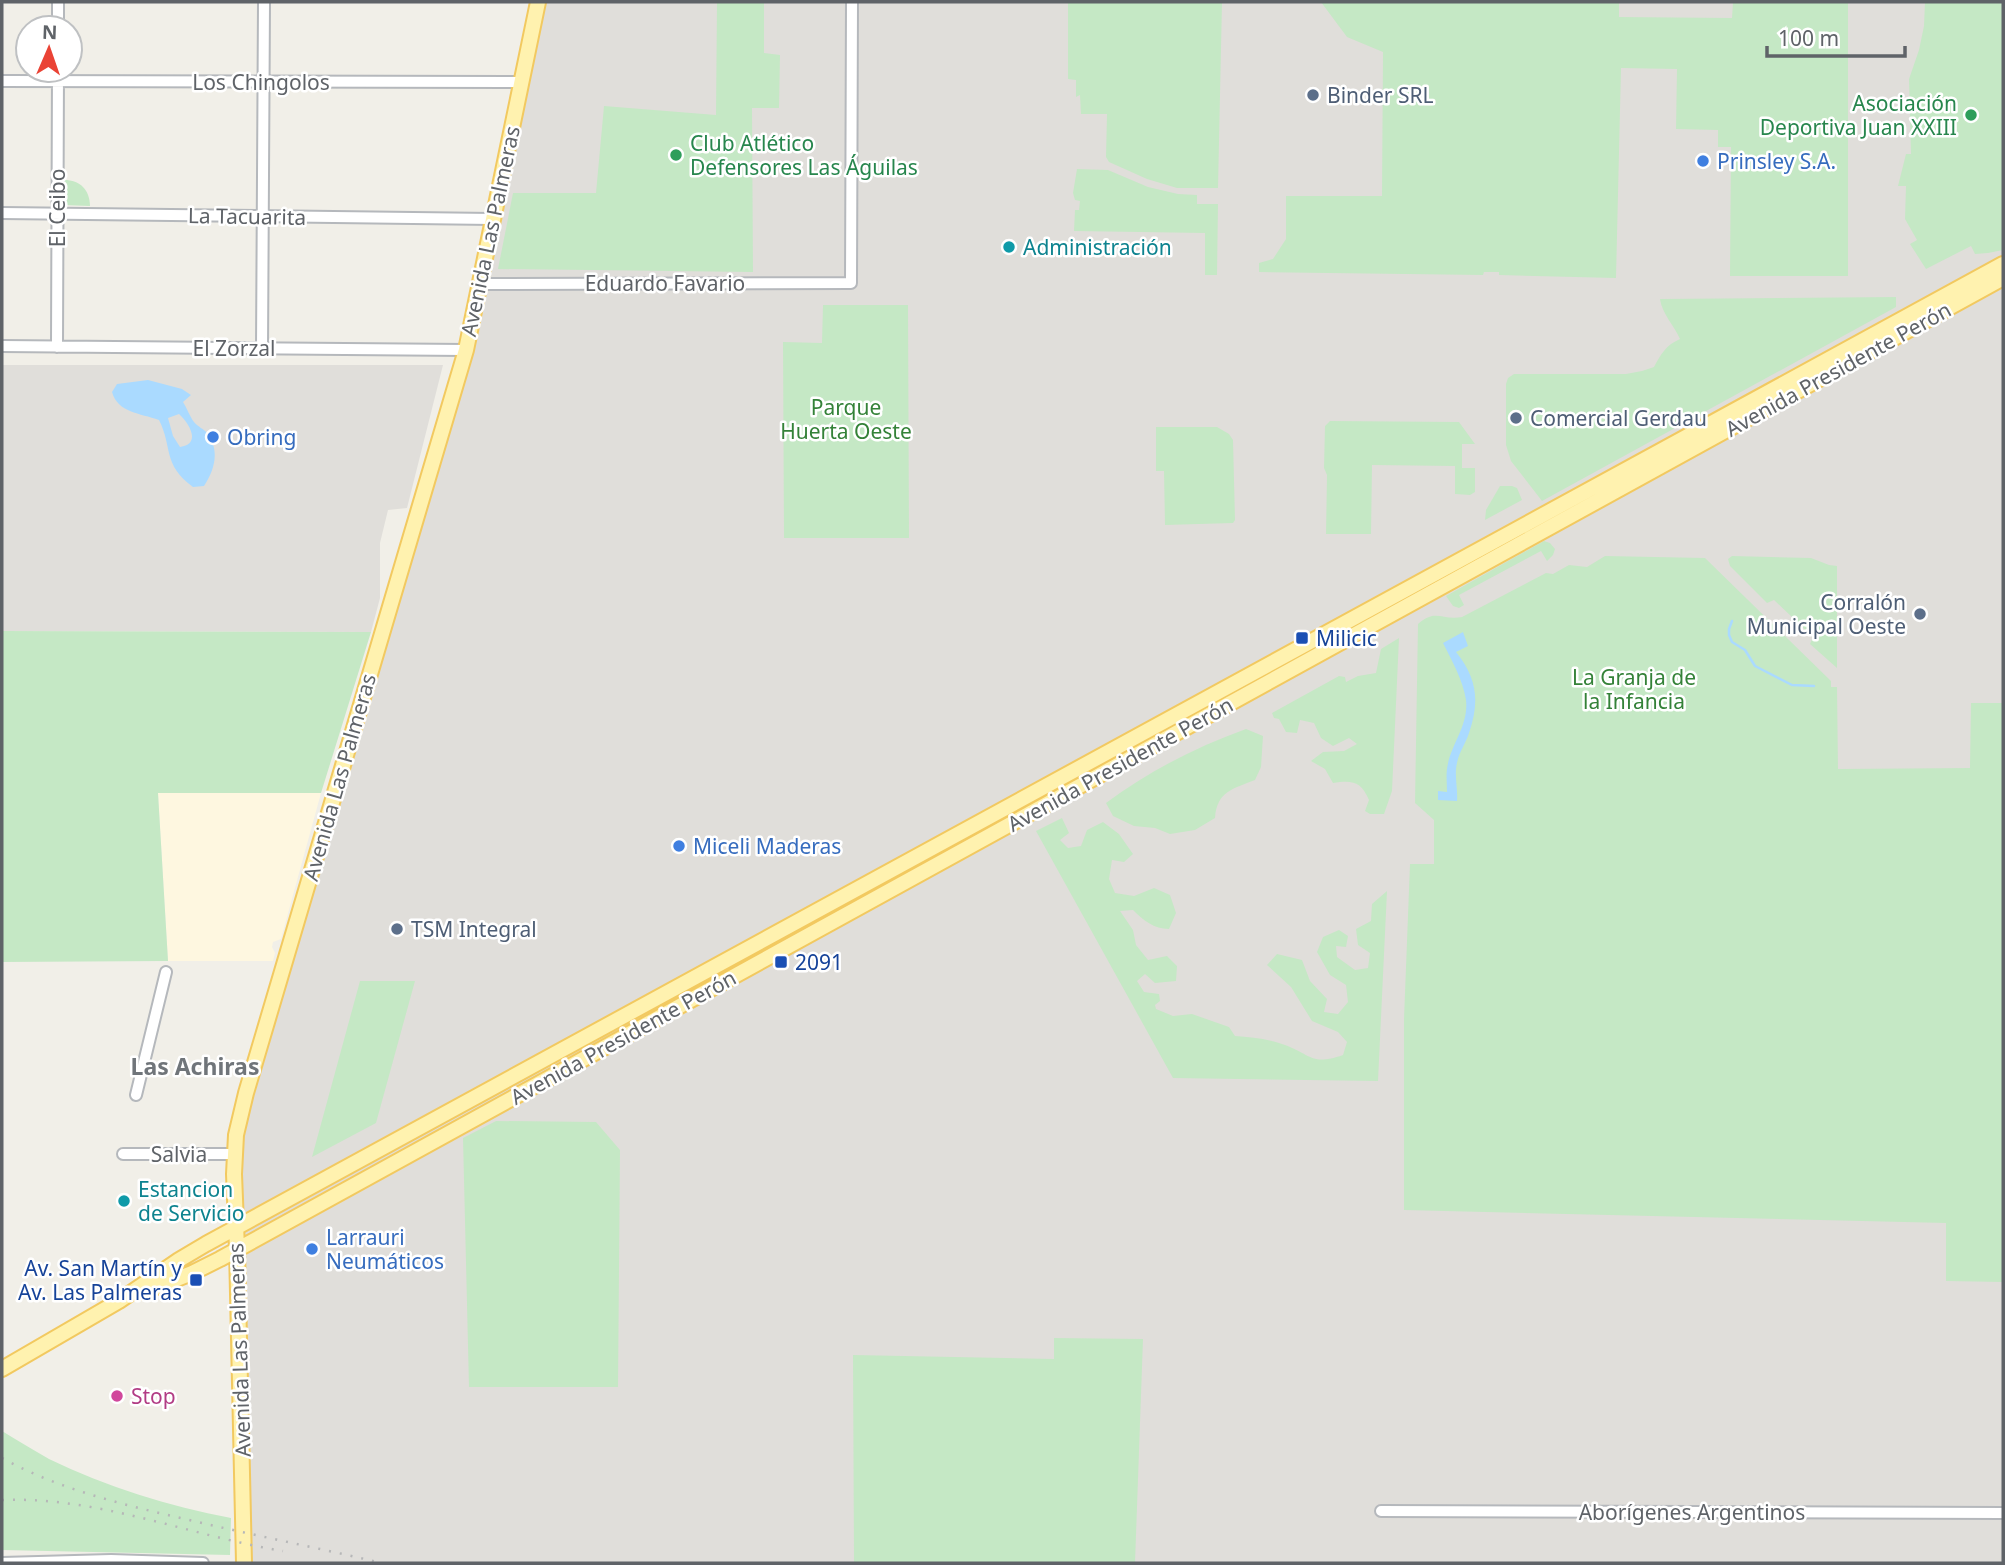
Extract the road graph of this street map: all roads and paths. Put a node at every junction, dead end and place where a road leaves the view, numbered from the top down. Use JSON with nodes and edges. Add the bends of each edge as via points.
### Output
{"nodes":[{"id":1,"x":264,"y":2,"type":"edge"},
{"id":2,"x":538,"y":2,"type":"edge"},
{"id":3,"x":852,"y":2,"type":"edge"},
{"id":4,"x":84,"y":77,"type":"edge"},
{"id":5,"x":263,"y":82,"type":"junction"},
{"id":6,"x":521,"y":82,"type":"junction"},
{"id":7,"x":57,"y":84,"type":"edge"},
{"id":8,"x":2,"y":214,"type":"edge"},
{"id":9,"x":57,"y":214,"type":"junction"},
{"id":10,"x":262,"y":217,"type":"junction"},
{"id":11,"x":493,"y":219,"type":"junction"},
{"id":12,"x":2003,"y":264,"type":"edge"},
{"id":13,"x":2003,"y":278,"type":"edge"},
{"id":14,"x":479,"y":284,"type":"junction"},
{"id":15,"x":2,"y":346,"type":"edge"},
{"id":16,"x":57,"y":347,"type":"junction"},
{"id":17,"x":262,"y":348,"type":"junction"},
{"id":18,"x":466,"y":350,"type":"junction"},
{"id":19,"x":166,"y":972,"type":"dead end"},
{"id":20,"x":136,"y":1095,"type":"dead end"},
{"id":21,"x":123,"y":1154,"type":"dead end"},
{"id":22,"x":235,"y":1154,"type":"junction"},
{"id":23,"x":235,"y":1228,"type":"junction"},
{"id":24,"x":237,"y":1249,"type":"junction"},
{"id":25,"x":119,"y":1301,"type":"junction"},
{"id":26,"x":2,"y":1369,"type":"edge"},
{"id":27,"x":1381,"y":1511,"type":"dead end"},
{"id":28,"x":2003,"y":1513,"type":"edge"},
{"id":29,"x":2,"y":1563,"type":"edge"},
{"id":30,"x":203,"y":1563,"type":"edge"},
{"id":31,"x":244,"y":1563,"type":"edge"}],
"edges":[{"from":1,"to":5,"type":"street"},
{"from":2,"to":6,"type":"main road","name":"Avenida Las Palmeras"},
{"from":3,"to":14,"type":"street","name":"Eduardo Favario","via":[[851,283]]},
{"from":4,"to":5,"type":"street","name":"Los Chingolos"},
{"from":5,"to":6,"type":"street","name":"Los Chingolos"},
{"from":5,"to":10,"type":"street"},
{"from":6,"to":11,"type":"main road","name":"Avenida Las Palmeras"},
{"from":7,"to":9,"type":"street","name":"El Ceibo"},
{"from":8,"to":9,"type":"street","name":"La Tacuarita"},
{"from":9,"to":10,"type":"street","name":"La Tacuarita"},
{"from":9,"to":16,"type":"street","name":"El Ceibo"},
{"from":10,"to":11,"type":"street","name":"La Tacuarita"},
{"from":10,"to":17,"type":"street"},
{"from":11,"to":14,"type":"main road","name":"Avenida Las Palmeras"},
{"from":12,"to":23,"type":"main road","name":"Avenida Presidente Perón"},
{"from":13,"to":24,"type":"main road","name":"Avenida Presidente Perón"},
{"from":14,"to":18,"type":"main road","name":"Avenida Las Palmeras"},
{"from":15,"to":16,"type":"street","name":"El Zorzal"},
{"from":16,"to":17,"type":"street","name":"El Zorzal"},
{"from":17,"to":18,"type":"street","name":"El Zorzal"},
{"from":18,"to":22,"type":"main road","name":"Avenida Las Palmeras","via":[[246,1093]]},
{"from":19,"to":20,"type":"street"},
{"from":21,"to":22,"type":"street","name":"Salvia"},
{"from":22,"to":23,"type":"main road","name":"Avenida Las Palmeras"},
{"from":23,"to":24,"type":"main road","name":"Avenida Las Palmeras"},
{"from":23,"to":25,"type":"main road","name":"Avenida Presidente Perón"},
{"from":24,"to":25,"type":"main road","name":"Avenida Presidente Perón","via":[[192,1273]]},
{"from":24,"to":31,"type":"main road","name":"Avenida Las Palmeras"},
{"from":25,"to":26,"type":"main road"},
{"from":27,"to":28,"type":"street","name":"Aborígenes Argentinos"},
{"from":29,"to":30,"type":"street"}]}
